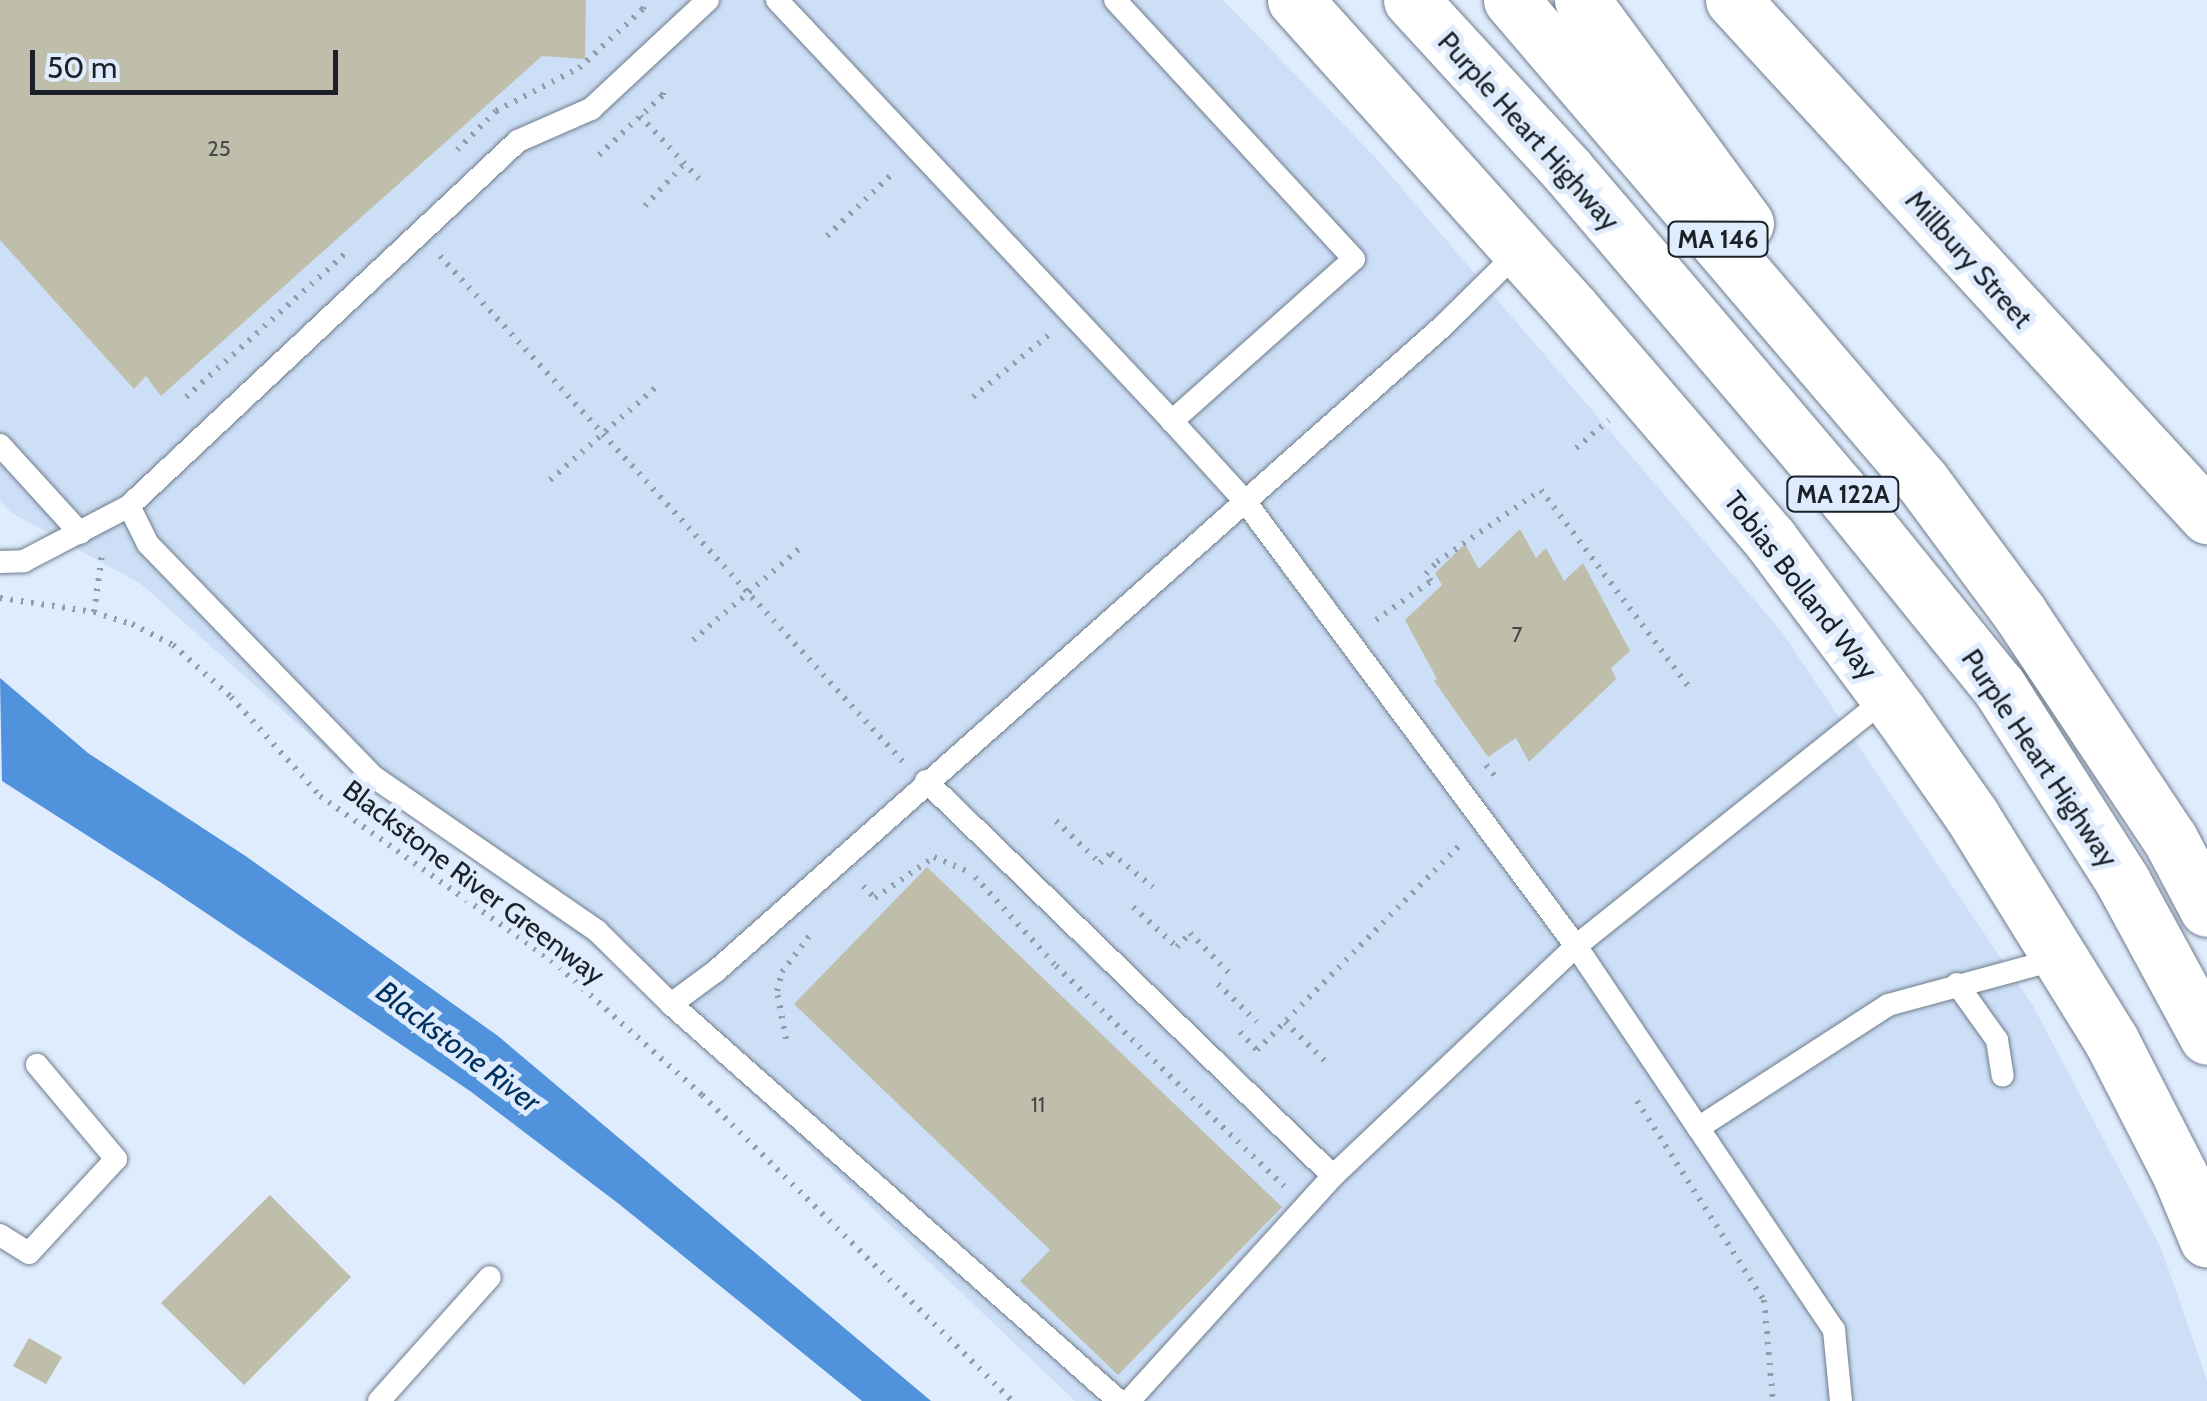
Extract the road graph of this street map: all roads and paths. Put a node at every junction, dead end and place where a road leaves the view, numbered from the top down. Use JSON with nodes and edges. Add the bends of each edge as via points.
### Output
{"nodes":[{"id":1,"x":708,"y":0,"type":"edge"},
{"id":2,"x":777,"y":0,"type":"edge"},
{"id":3,"x":1115,"y":0,"type":"edge"},
{"id":4,"x":1295,"y":0,"type":"edge"},
{"id":5,"x":1410,"y":0,"type":"edge"},
{"id":6,"x":1510,"y":0,"type":"edge"},
{"id":7,"x":1582,"y":0,"type":"edge"},
{"id":8,"x":1732,"y":0,"type":"edge"},
{"id":9,"x":664,"y":87,"type":"dead end"},
{"id":10,"x":638,"y":114,"type":"junction"},
{"id":11,"x":599,"y":155,"type":"dead end"},
{"id":12,"x":684,"y":164,"type":"junction"},
{"id":13,"x":886,"y":179,"type":"dead end"},
{"id":14,"x":698,"y":180,"type":"dead end"},
{"id":15,"x":645,"y":206,"type":"dead end"},
{"id":16,"x":828,"y":236,"type":"dead end"},
{"id":17,"x":1520,"y":250,"type":"junction"},
{"id":18,"x":440,"y":256,"type":"dead end"},
{"id":19,"x":1036,"y":347,"type":"dead end"},
{"id":20,"x":655,"y":388,"type":"dead end"},
{"id":21,"x":973,"y":397,"type":"dead end"},
{"id":22,"x":1612,"y":418,"type":"dead end"},
{"id":23,"x":1172,"y":421,"type":"junction"},
{"id":24,"x":603,"y":434,"type":"junction"},
{"id":25,"x":0,"y":445,"type":"edge"},
{"id":26,"x":1576,"y":448,"type":"dead end"},
{"id":27,"x":550,"y":480,"type":"dead end"},
{"id":28,"x":1922,"y":481,"type":"junction"},
{"id":29,"x":1244,"y":500,"type":"junction"},
{"id":30,"x":120,"y":511,"type":"junction"},
{"id":31,"x":2207,"y":516,"type":"edge"},
{"id":32,"x":80,"y":533,"type":"junction"},
{"id":33,"x":800,"y":549,"type":"dead end"},
{"id":34,"x":0,"y":562,"type":"edge"},
{"id":35,"x":750,"y":594,"type":"junction"},
{"id":36,"x":0,"y":598,"type":"edge"},
{"id":37,"x":94,"y":612,"type":"junction"},
{"id":38,"x":1385,"y":633,"type":"dead end"},
{"id":39,"x":694,"y":640,"type":"dead end"},
{"id":40,"x":1689,"y":687,"type":"dead end"},
{"id":41,"x":1888,"y":697,"type":"junction"},
{"id":42,"x":1474,"y":750,"type":"dead end"},
{"id":43,"x":892,"y":772,"type":"dead end"},
{"id":44,"x":1498,"y":780,"type":"dead end"},
{"id":45,"x":926,"y":782,"type":"junction"},
{"id":46,"x":1056,"y":820,"type":"dead end"},
{"id":47,"x":952,"y":850,"type":"dead end"},
{"id":48,"x":1473,"y":857,"type":"dead end"},
{"id":49,"x":971,"y":872,"type":"junction"},
{"id":50,"x":874,"y":875,"type":"dead end"},
{"id":51,"x":863,"y":886,"type":"junction"},
{"id":52,"x":1152,"y":887,"type":"dead end"},
{"id":53,"x":848,"y":899,"type":"dead end"},
{"id":54,"x":1133,"y":907,"type":"dead end"},
{"id":55,"x":2207,"y":909,"type":"edge"},
{"id":56,"x":820,"y":926,"type":"dead end"},
{"id":57,"x":1576,"y":946,"type":"junction"},
{"id":58,"x":2061,"y":958,"type":"junction"},
{"id":59,"x":1228,"y":974,"type":"dead end"},
{"id":60,"x":1218,"y":984,"type":"dead end"},
{"id":61,"x":1957,"y":984,"type":"junction"},
{"id":62,"x":671,"y":1004,"type":"junction"},
{"id":63,"x":1256,"y":1022,"type":"dead end"},
{"id":64,"x":1284,"y":1022,"type":"junction"},
{"id":65,"x":1240,"y":1032,"type":"dead end"},
{"id":66,"x":786,"y":1038,"type":"dead end"},
{"id":67,"x":2207,"y":1038,"type":"edge"},
{"id":68,"x":37,"y":1065,"type":"dead end"},
{"id":69,"x":1329,"y":1065,"type":"dead end"},
{"id":70,"x":2002,"y":1076,"type":"dead end"},
{"id":71,"x":1630,"y":1090,"type":"dead end"},
{"id":72,"x":1698,"y":1128,"type":"junction"},
{"id":73,"x":1334,"y":1176,"type":"junction"},
{"id":74,"x":1292,"y":1194,"type":"dead end"},
{"id":75,"x":0,"y":1235,"type":"edge"},
{"id":76,"x":2207,"y":1240,"type":"edge"},
{"id":77,"x":490,"y":1276,"type":"dead end"},
{"id":78,"x":379,"y":1401,"type":"edge"},
{"id":79,"x":1012,"y":1401,"type":"edge"},
{"id":80,"x":1119,"y":1401,"type":"edge"},
{"id":81,"x":1129,"y":1401,"type":"edge"},
{"id":82,"x":1773,"y":1401,"type":"edge"},
{"id":83,"x":1841,"y":1401,"type":"edge"}],
"edges":[{"from":1,"to":30,"type":"lane","via":[[591,109],[518,141]]},
{"from":2,"to":23,"type":"lane"},
{"from":3,"to":23,"type":"lane","via":[[1354,259]]},
{"from":4,"to":17,"type":"main road","name":"Tobias Bolland Way"},
{"from":5,"to":67,"type":"main road","name":"Purple Heart Highway","number":"MA 122A","via":[[1568,171],[1999,687],[2123,882]]},
{"from":6,"to":28,"type":"main road","number":"MA 146"},
{"from":7,"to":28,"type":"main road","number":"MA 122A","via":[[1708,168]]},
{"from":8,"to":31,"type":"main road","name":"Millbury Street"},
{"from":9,"to":10,"type":"path","via":[[664,95]]},
{"from":10,"to":11,"type":"path"},
{"from":10,"to":12,"type":"path"},
{"from":12,"to":14,"type":"path"},
{"from":12,"to":15,"type":"path"},
{"from":13,"to":16,"type":"path"},
{"from":17,"to":29,"type":"lane"},
{"from":17,"to":41,"type":"main road","name":"Tobias Bolland Way","via":[[1770,540]]},
{"from":18,"to":24,"type":"path"},
{"from":19,"to":21,"type":"path"},
{"from":20,"to":24,"type":"path"},
{"from":22,"to":26,"type":"path"},
{"from":23,"to":29,"type":"lane"},
{"from":24,"to":27,"type":"path"},
{"from":24,"to":35,"type":"path"},
{"from":25,"to":32,"type":"lane"},
{"from":28,"to":55,"type":"main road","number":"MA 122A","via":[[2030,628],[2170,839]]},
{"from":29,"to":45,"type":"lane"},
{"from":29,"to":57,"type":"lane"},
{"from":30,"to":32,"type":"lane"},
{"from":30,"to":37,"type":"path","via":[[97,575]]},
{"from":30,"to":62,"type":"lane","via":[[374,777],[597,931]]},
{"from":32,"to":34,"type":"lane","via":[[24,561]]},
{"from":33,"to":35,"type":"path"},
{"from":35,"to":39,"type":"path"},
{"from":35,"to":43,"type":"path","via":[[904,762]]},
{"from":36,"to":37,"type":"path","name":"Blackstone River Greenway"},
{"from":37,"to":79,"type":"path","name":"Blackstone River Greenway","via":[[173,645],[231,697],[320,796],[551,960],[702,1095]]},
{"from":38,"to":40,"type":"path","via":[[1374,618],[1431,581],[1426,574],[1438,562],[1542,490]]},
{"from":41,"to":57,"type":"lane"},
{"from":41,"to":58,"type":"main road","name":"Tobias Bolland Way"},
{"from":42,"to":44,"type":"path"},
{"from":45,"to":62,"type":"lane","via":[[716,972]]},
{"from":45,"to":73,"type":"lane"},
{"from":46,"to":52,"type":"path","via":[[1100,863],[1111,853]]},
{"from":47,"to":49,"type":"path"},
{"from":48,"to":64,"type":"path","via":[[1462,844]]},
{"from":49,"to":51,"type":"path","via":[[934,857],[876,898]]},
{"from":49,"to":74,"type":"path","via":[[1056,966]]},
{"from":50,"to":51,"type":"path"},
{"from":51,"to":53,"type":"path"},
{"from":54,"to":59,"type":"path","via":[[1176,947],[1190,933]]},
{"from":56,"to":66,"type":"path","via":[[782,972],[777,991]]},
{"from":57,"to":72,"type":"lane"},
{"from":57,"to":73,"type":"lane"},
{"from":58,"to":61,"type":"lane"},
{"from":58,"to":76,"type":"main road","name":"Tobias Bolland Way","via":[[2180,1175]]},
{"from":60,"to":63,"type":"path"},
{"from":61,"to":70,"type":"lane","via":[[1997,1040]]},
{"from":61,"to":72,"type":"lane","via":[[1888,1005]]},
{"from":62,"to":80,"type":"lane"},
{"from":64,"to":65,"type":"path","via":[[1256,1050]]},
{"from":64,"to":69,"type":"path"},
{"from":68,"to":75,"type":"lane","via":[[116,1158],[30,1252]]},
{"from":71,"to":82,"type":"path","via":[[1764,1300]]},
{"from":72,"to":83,"type":"lane","via":[[1834,1330]]},
{"from":73,"to":81,"type":"lane"},
{"from":77,"to":78,"type":"lane"}]}
